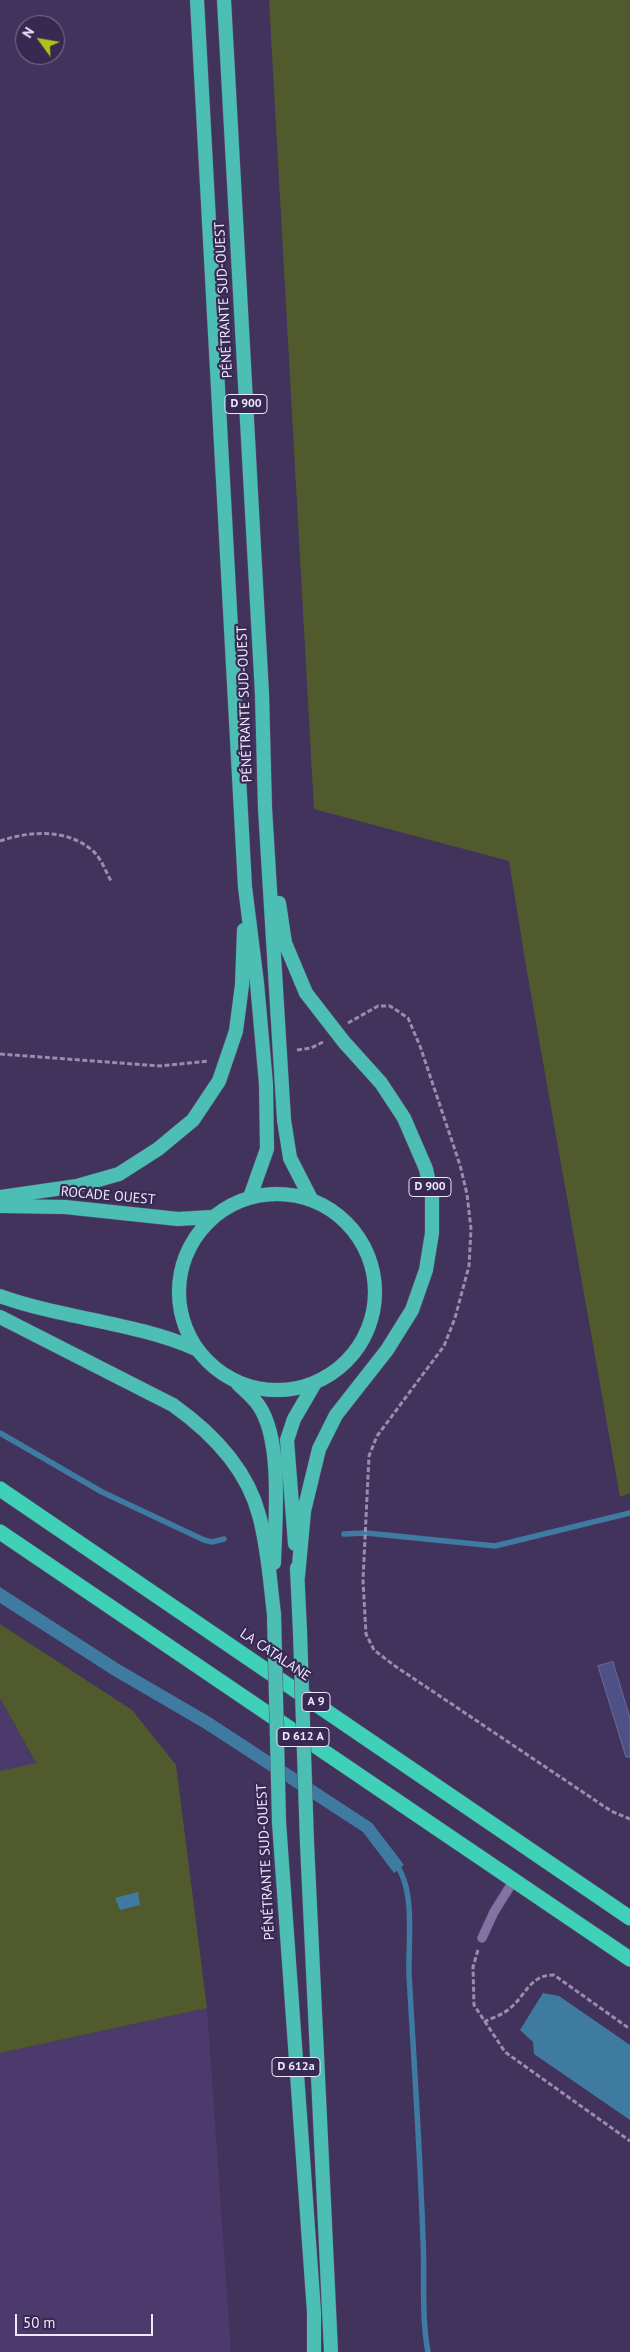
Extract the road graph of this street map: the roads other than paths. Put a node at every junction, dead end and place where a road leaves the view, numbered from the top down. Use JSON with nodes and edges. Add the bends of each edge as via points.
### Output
{"nodes":[{"id":1,"x":197,"y":0,"type":"edge"},
{"id":2,"x":224,"y":0,"type":"edge"},
{"id":3,"x":265,"y":808,"type":"junction"},
{"id":4,"x":245,"y":887,"type":"junction"},
{"id":5,"x":0,"y":1197,"type":"edge"},
{"id":6,"x":250,"y":1197,"type":"junction"},
{"id":7,"x":311,"y":1199,"type":"junction"},
{"id":8,"x":0,"y":1206,"type":"edge"},
{"id":9,"x":212,"y":1217,"type":"junction"},
{"id":10,"x":0,"y":1296,"type":"edge"},
{"id":11,"x":0,"y":1317,"type":"edge"},
{"id":12,"x":196,"y":1349,"type":"junction"},
{"id":13,"x":236,"y":1382,"type":"junction"},
{"id":14,"x":315,"y":1383,"type":"junction"},
{"id":15,"x":0,"y":1489,"type":"edge"},
{"id":16,"x":0,"y":1532,"type":"edge"},
{"id":17,"x":298,"y":1576,"type":"junction"},
{"id":18,"x":274,"y":1614,"type":"junction"},
{"id":19,"x":279,"y":1822,"type":"joint"},
{"id":20,"x":307,"y":1843,"type":"joint"},
{"id":21,"x":514,"y":1880,"type":"junction"},
{"id":22,"x":630,"y":1918,"type":"edge"},
{"id":23,"x":482,"y":1938,"type":"road end"},
{"id":24,"x":630,"y":1960,"type":"edge"},
{"id":25,"x":314,"y":2312,"type":"junction"},
{"id":26,"x":330,"y":2316,"type":"junction"},
{"id":27,"x":304,"y":2352,"type":"edge"},
{"id":28,"x":314,"y":2352,"type":"edge"},
{"id":29,"x":331,"y":2352,"type":"edge"},
{"id":30,"x":338,"y":2352,"type":"edge"}],
"edges":[{"from":1,"to":4,"type":"highway"},
{"from":2,"to":3,"type":"highway","name":"PÉNÉTRANTE SUD-OUEST","number":"D 900","via":[[262,694]]},
{"from":3,"to":7,"type":"highway","name":"PÉNÉTRANTE SUD-OUEST","number":"D 900","via":[[284,1120],[290,1158]]},
{"from":3,"to":17,"type":"highway","name":"PÉNÉTRANTE SUD-OUEST","number":"D 900","via":[[285,943],[306,993],[381,1084],[404,1118],[426,1169],[432,1197],[432,1233],[426,1270],[412,1310],[387,1350],[336,1415],[318,1449],[304,1511]]},
{"from":4,"to":5,"type":"highway","via":[[242,985],[236,1031],[219,1081],[193,1120],[158,1149],[119,1174],[76,1186]]},
{"from":4,"to":6,"type":"highway","via":[[266,1084],[267,1149]]},
{"from":6,"to":7,"type":"highway","name":"ROCADE OUEST","via":[[284,1194]]},
{"from":6,"to":9,"type":"highway","name":"ROCADE OUEST"},
{"from":7,"to":14,"type":"highway","name":"ROCADE OUEST","via":[[346,1222],[360,1239],[369,1258],[375,1293],[371,1321],[362,1341],[350,1358]]},
{"from":8,"to":9,"type":"highway","name":"ROCADE OUEST","via":[[65,1208],[178,1219]]},
{"from":9,"to":12,"type":"highway","name":"ROCADE OUEST","via":[[190,1246],[179,1280],[181,1316]]},
{"from":10,"to":12,"type":"highway","name":"ROCADE OUEST","via":[[25,1306],[168,1336]]},
{"from":11,"to":18,"type":"highway","via":[[173,1405],[216,1440],[245,1481],[259,1514]]},
{"from":12,"to":13,"type":"highway","name":"ROCADE OUEST","via":[[207,1362]]},
{"from":13,"to":14,"type":"highway","name":"ROCADE OUEST","via":[[275,1390]]},
{"from":13,"to":18,"type":"highway","name":"PÉNÉTRANTE SUD-OUEST","via":[[260,1407],[270,1430],[274,1456]]},
{"from":14,"to":17,"type":"highway","name":"PÉNÉTRANTE SUD-OUEST","via":[[294,1419],[287,1440]]},
{"from":15,"to":22,"type":"highway","name":"LA CATALANE","number":"A 9"},
{"from":16,"to":21,"type":"highway","number":"A 9"},
{"from":17,"to":20,"type":"highway","name":"PÉNÉTRANTE SUD-OUEST","number":"D 612 A","bridge":true},
{"from":18,"to":19,"type":"highway","name":"PÉNÉTRANTE SUD-OUEST","number":"D 612 A","bridge":true},
{"from":19,"to":25,"type":"highway","name":"PÉNÉTRANTE SUD-OUEST","number":"D 612a"},
{"from":20,"to":26,"type":"highway","number":"D 612a"},
{"from":21,"to":23,"type":"lane"},
{"from":21,"to":24,"type":"highway","number":"A 9"},
{"from":25,"to":27,"type":"highway"},
{"from":25,"to":28,"type":"highway","name":"PÉNÉTRANTE SUD-OUEST","number":"D 612a"},
{"from":26,"to":29,"type":"highway","number":"D 612a"},
{"from":26,"to":30,"type":"highway"}]}
